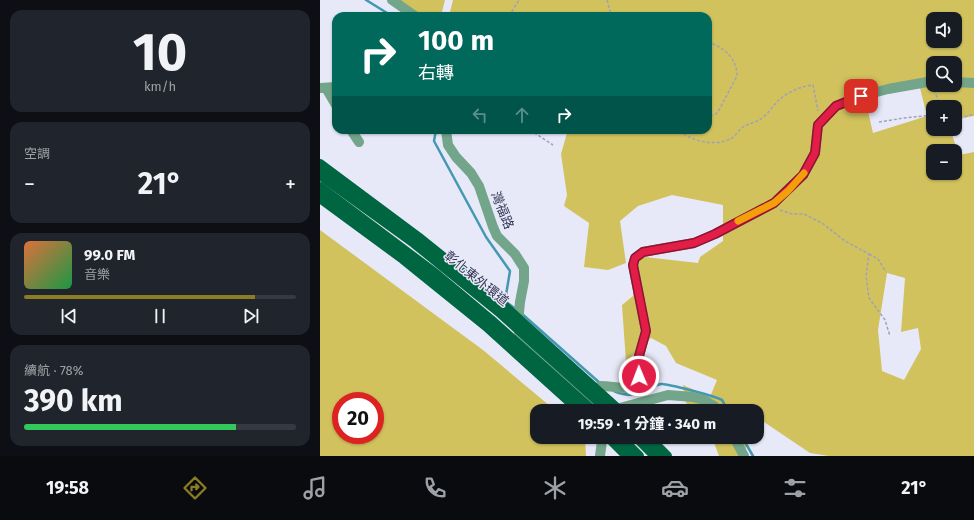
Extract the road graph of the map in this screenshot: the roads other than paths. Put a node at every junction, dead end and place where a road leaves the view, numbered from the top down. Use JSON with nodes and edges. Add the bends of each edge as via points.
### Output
{"nodes":[{"id":1,"x":392,"y":0,"type":"edge"},
{"id":2,"x":409,"y":12,"type":"edge"},
{"id":3,"x":926,"y":82,"type":"edge"},
{"id":4,"x":962,"y":82,"type":"edge"},
{"id":5,"x":974,"y":83,"type":"edge"},
{"id":6,"x":327,"y":88,"type":"edge"},
{"id":7,"x":332,"y":97,"type":"edge"},
{"id":8,"x":354,"y":134,"type":"edge"},
{"id":9,"x":447,"y":134,"type":"edge"},
{"id":10,"x":359,"y":142,"type":"dead end"},
{"id":11,"x":320,"y":164,"type":"edge"},
{"id":12,"x":320,"y":175,"type":"edge"},
{"id":13,"x":320,"y":187,"type":"edge"},
{"id":14,"x":320,"y":198,"type":"edge"},
{"id":15,"x":520,"y":302,"type":"junction"},
{"id":16,"x":594,"y":392,"type":"junction"},
{"id":17,"x":572,"y":404,"type":"edge"},
{"id":18,"x":585,"y":404,"type":"edge"},
{"id":19,"x":598,"y":404,"type":"edge"},
{"id":20,"x":607,"y":404,"type":"edge"},
{"id":21,"x":607,"y":404,"type":"edge"},
{"id":22,"x":608,"y":404,"type":"edge"},
{"id":23,"x":637,"y":404,"type":"edge"},
{"id":24,"x":711,"y":404,"type":"edge"},
{"id":25,"x":602,"y":444,"type":"edge"},
{"id":26,"x":615,"y":444,"type":"edge"},
{"id":27,"x":627,"y":444,"type":"edge"},
{"id":28,"x":643,"y":444,"type":"edge"},
{"id":29,"x":655,"y":444,"type":"edge"},
{"id":30,"x":738,"y":444,"type":"edge"},
{"id":31,"x":600,"y":456,"type":"edge"},
{"id":32,"x":627,"y":456,"type":"edge"},
{"id":33,"x":639,"y":456,"type":"edge"},
{"id":34,"x":655,"y":456,"type":"edge"},
{"id":35,"x":667,"y":456,"type":"edge"},
{"id":36,"x":744,"y":456,"type":"edge"}],
"edges":[{"from":1,"to":2,"type":"street"},
{"from":3,"to":16,"type":"street","via":[[898,86],[836,106],[818,125],[815,153],[803,175],[774,203],[694,243],[643,252],[635,258],[633,265],[646,331],[637,363],[639,376],[636,388],[600,386]]},
{"from":4,"to":5,"type":"street"},
{"from":6,"to":7,"type":"street"},
{"from":8,"to":10,"type":"street"},
{"from":9,"to":15,"type":"street","name":"灣福路","via":[[448,145],[479,186],[497,236],[516,254],[524,268]]},
{"from":11,"to":22,"type":"main road","bridge":true,"via":[[503,305]]},
{"from":12,"to":20,"type":"main road","name":"彰化東外環道","bridge":true,"via":[[414,243]]},
{"from":13,"to":18,"type":"main road","name":"彰化東外環道","via":[[436,274]]},
{"from":14,"to":17,"type":"main road","via":[[403,259],[486,326]]},
{"from":15,"to":16,"type":"street","name":"灣福路","via":[[521,325],[524,330]]},
{"from":15,"to":19,"type":"street","name":"灣福路","via":[[519,332],[529,346],[591,401]]},
{"from":16,"to":21,"type":"street","name":"灣福路"},
{"from":23,"to":24,"type":"street","via":[[668,394],[692,397]]},
{"from":25,"to":31,"type":"street"},
{"from":26,"to":32,"type":"main road"},
{"from":27,"to":33,"type":"main road"},
{"from":28,"to":34,"type":"main road"},
{"from":29,"to":35,"type":"main road"},
{"from":30,"to":36,"type":"street"}]}
